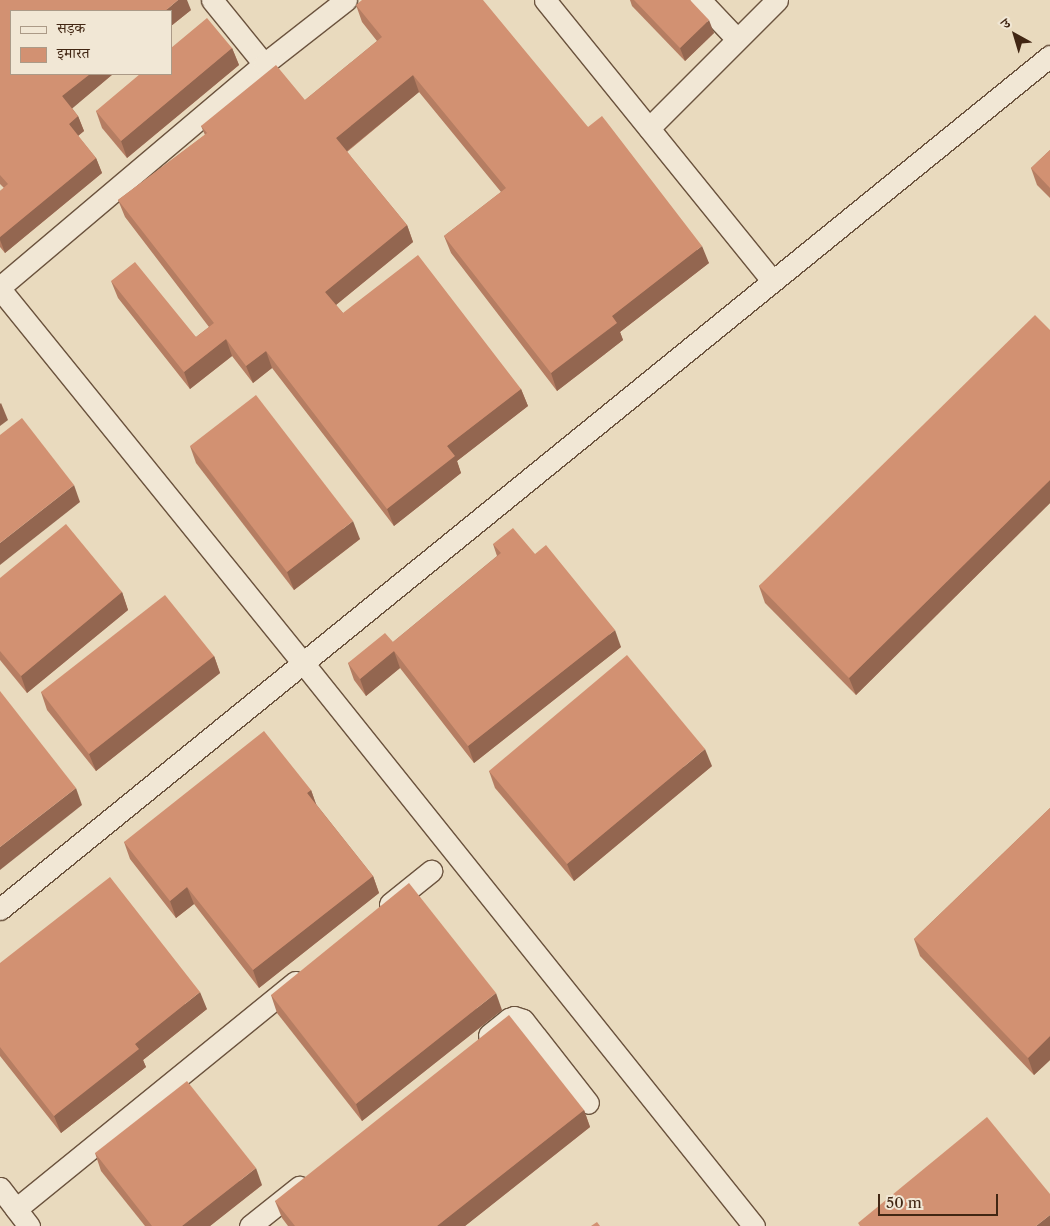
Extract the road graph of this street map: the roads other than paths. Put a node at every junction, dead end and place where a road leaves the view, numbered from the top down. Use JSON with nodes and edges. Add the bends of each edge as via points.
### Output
{"nodes":[{"id":1,"x":212,"y":0,"type":"edge"},
{"id":2,"x":346,"y":0,"type":"edge"},
{"id":3,"x":545,"y":0,"type":"edge"},
{"id":4,"x":700,"y":0,"type":"edge"},
{"id":5,"x":777,"y":0,"type":"edge"},
{"id":6,"x":738,"y":39,"type":"junction"},
{"id":7,"x":1050,"y":56,"type":"edge"},
{"id":8,"x":264,"y":64,"type":"junction"},
{"id":9,"x":649,"y":128,"type":"junction"},
{"id":10,"x":772,"y":280,"type":"junction"},
{"id":11,"x":0,"y":288,"type":"edge"},
{"id":12,"x":304,"y":664,"type":"junction"},
{"id":13,"x":431,"y":871,"type":"dead end"},
{"id":14,"x":0,"y":909,"type":"edge"},
{"id":15,"x":377,"y":915,"type":"edge"},
{"id":16,"x":308,"y":971,"type":"edge"},
{"id":17,"x":471,"y":1049,"type":"edge"},
{"id":18,"x":588,"y":1103,"type":"dead end"},
{"id":19,"x":311,"y":1177,"type":"edge"},
{"id":20,"x":1,"y":1190,"type":"edge"},
{"id":21,"x":16,"y":1209,"type":"junction"},
{"id":22,"x":29,"y":1226,"type":"edge"},
{"id":23,"x":250,"y":1226,"type":"edge"},
{"id":24,"x":754,"y":1226,"type":"edge"}],
"edges":[{"from":1,"to":8,"type":"street"},
{"from":2,"to":8,"type":"street"},
{"from":3,"to":9,"type":"street"},
{"from":4,"to":6,"type":"street"},
{"from":5,"to":6,"type":"street"},
{"from":6,"to":9,"type":"street"},
{"from":7,"to":10,"type":"street"},
{"from":8,"to":11,"type":"street"},
{"from":9,"to":10,"type":"street"},
{"from":10,"to":12,"type":"street"},
{"from":11,"to":12,"type":"street"},
{"from":12,"to":14,"type":"street"},
{"from":12,"to":24,"type":"street"},
{"from":13,"to":15,"type":"street"},
{"from":16,"to":21,"type":"street"},
{"from":17,"to":18,"type":"street","via":[[509,1019],[519,1017]]},
{"from":19,"to":23,"type":"street"},
{"from":20,"to":21,"type":"street"},
{"from":21,"to":22,"type":"street"}]}
